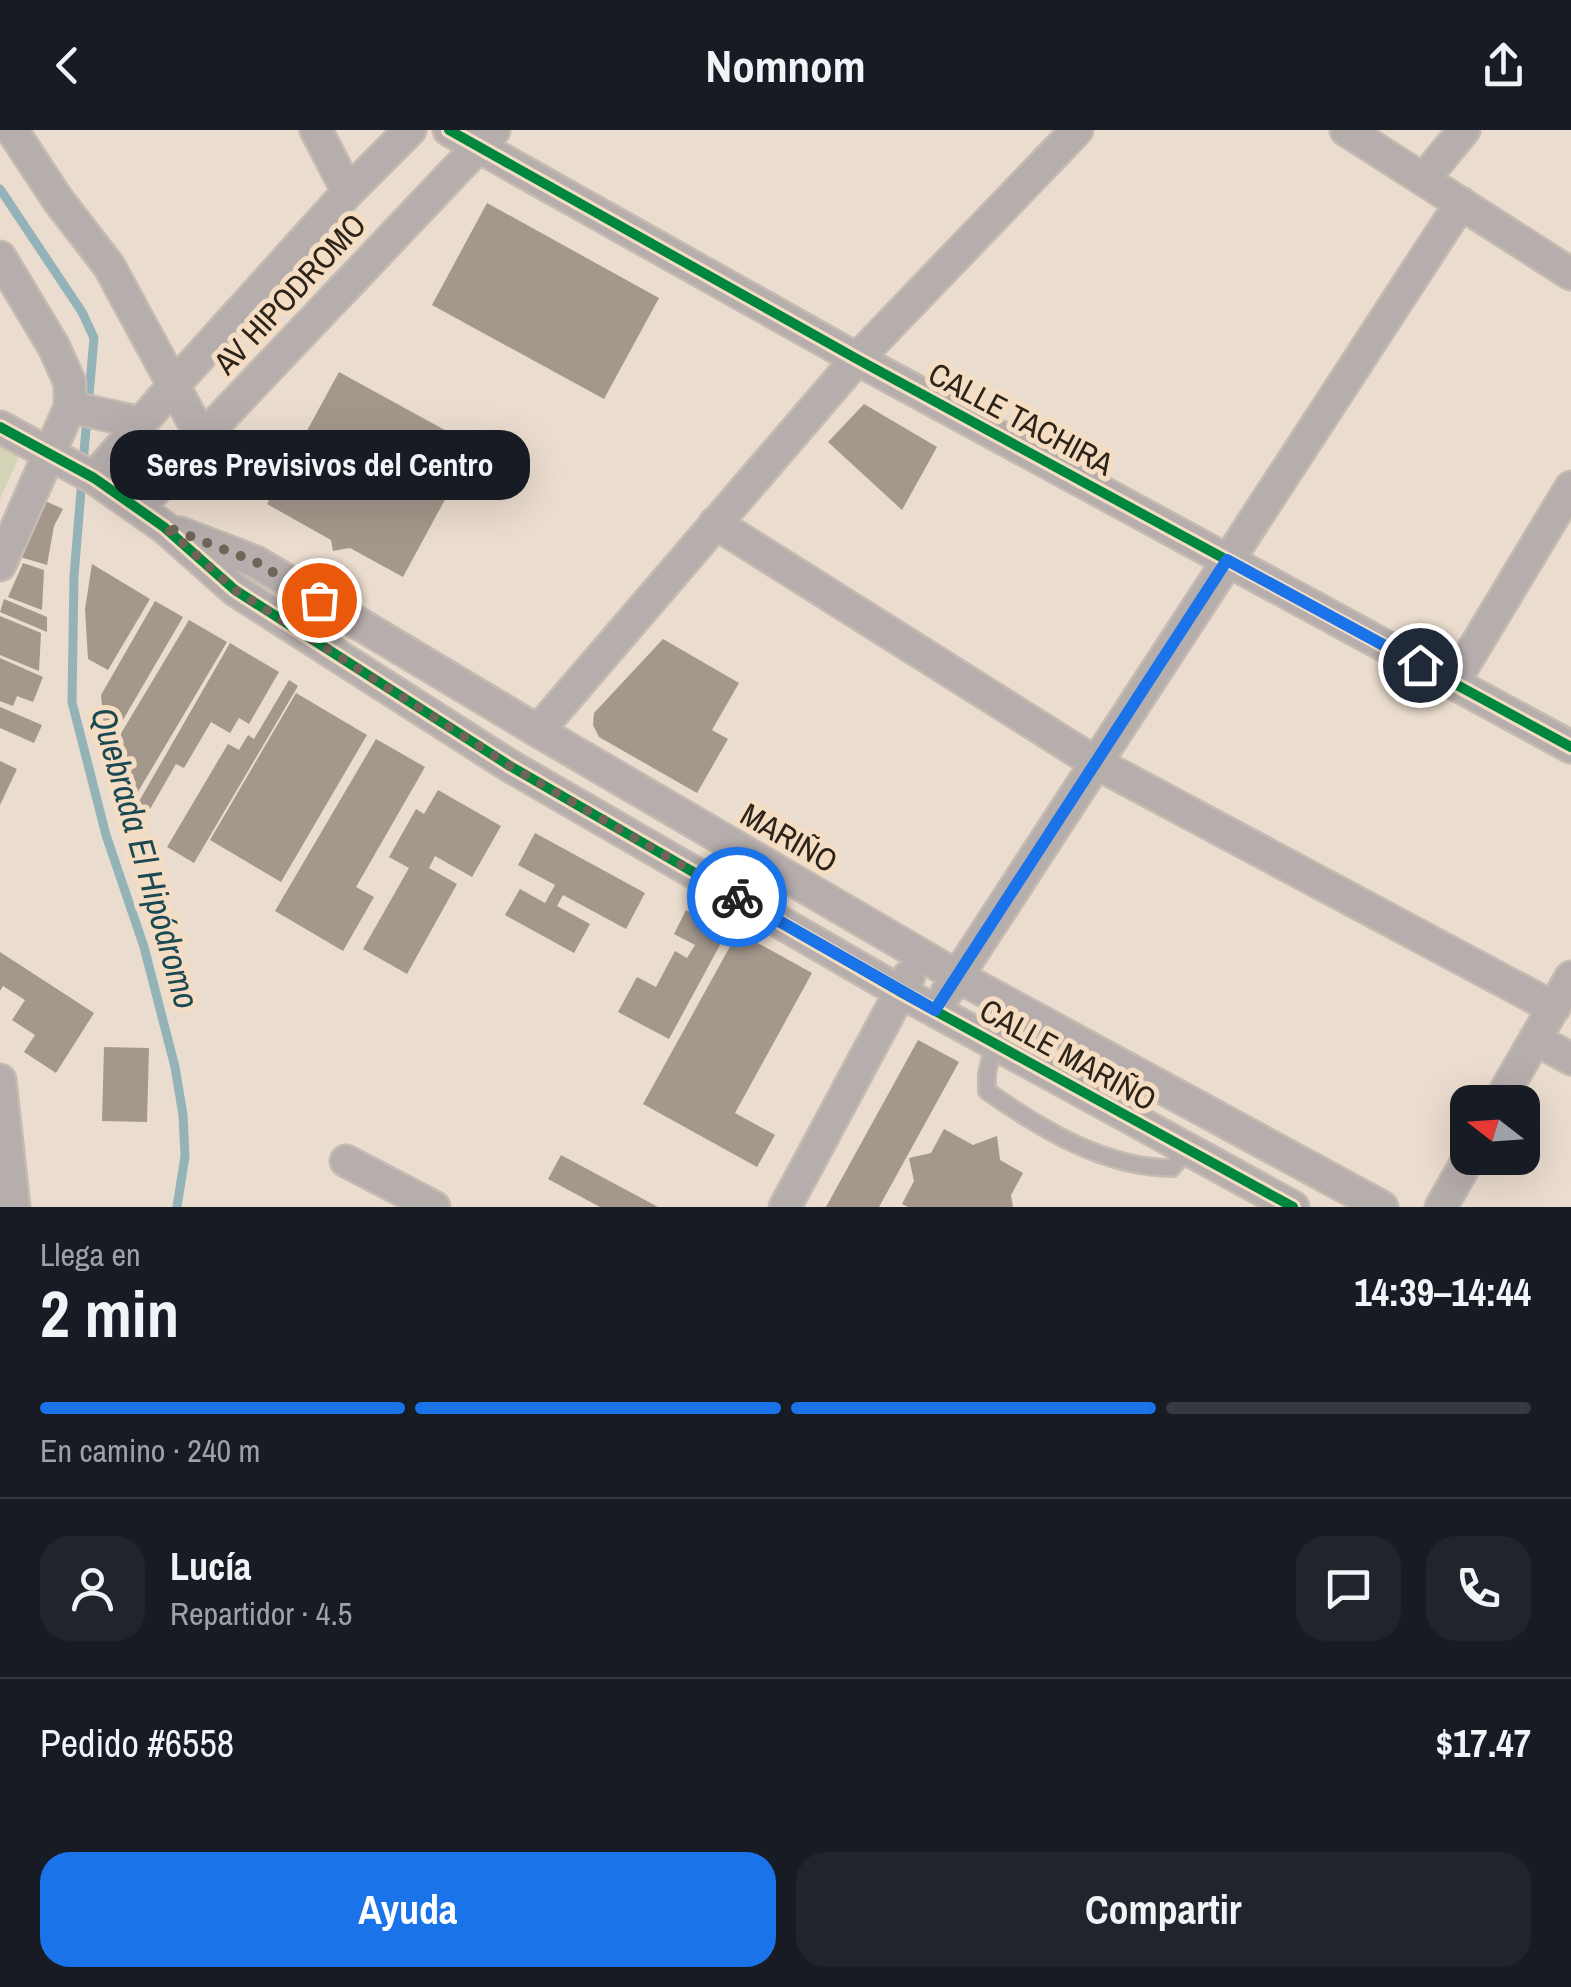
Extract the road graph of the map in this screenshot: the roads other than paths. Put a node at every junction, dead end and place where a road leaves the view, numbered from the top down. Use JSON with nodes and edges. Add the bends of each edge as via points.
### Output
{"nodes":[{"id":1,"x":316,"y":130,"type":"edge"},
{"id":2,"x":410,"y":130,"type":"edge"},
{"id":3,"x":450,"y":130,"type":"edge"},
{"id":4,"x":1077,"y":130,"type":"edge"},
{"id":5,"x":1346,"y":130,"type":"edge"},
{"id":6,"x":1464,"y":130,"type":"edge"},
{"id":7,"x":16,"y":132,"type":"edge"},
{"id":8,"x":486,"y":138,"type":"edge"},
{"id":9,"x":379,"y":141,"type":"edge"},
{"id":10,"x":1424,"y":179,"type":"junction"},
{"id":11,"x":348,"y":192,"type":"junction"},
{"id":12,"x":1461,"y":202,"type":"junction"},
{"id":13,"x":0,"y":257,"type":"edge"},
{"id":14,"x":1571,"y":274,"type":"edge"},
{"id":15,"x":857,"y":359,"type":"junction"},
{"id":16,"x":174,"y":385,"type":"junction"},
{"id":17,"x":71,"y":407,"type":"junction"},
{"id":18,"x":142,"y":423,"type":"junction"},
{"id":19,"x":0,"y":426,"type":"edge"},
{"id":20,"x":202,"y":438,"type":"junction"},
{"id":21,"x":57,"y":458,"type":"junction"},
{"id":22,"x":94,"y":478,"type":"junction"},
{"id":23,"x":1571,"y":487,"type":"edge"},
{"id":24,"x":151,"y":517,"type":"junction"},
{"id":25,"x":715,"y":523,"type":"junction"},
{"id":26,"x":1227,"y":560,"type":"junction"},
{"id":27,"x":0,"y":564,"type":"edge"},
{"id":28,"x":1453,"y":683,"type":"junction"},
{"id":29,"x":538,"y":731,"type":"junction"},
{"id":30,"x":1571,"y":748,"type":"edge"},
{"id":31,"x":1096,"y":762,"type":"junction"},
{"id":32,"x":922,"y":956,"type":"junction"},
{"id":33,"x":957,"y":976,"type":"junction"},
{"id":34,"x":1571,"y":977,"type":"edge"},
{"id":35,"x":899,"y":991,"type":"junction"},
{"id":36,"x":1554,"y":1008,"type":"junction"},
{"id":37,"x":935,"y":1010,"type":"junction"},
{"id":38,"x":1535,"y":1040,"type":"junction"},
{"id":39,"x":994,"y":1043,"type":"junction"},
{"id":40,"x":1571,"y":1059,"type":"edge"},
{"id":41,"x":0,"y":1080,"type":"edge"},
{"id":42,"x":1510,"y":1085,"type":"edge"},
{"id":43,"x":1188,"y":1149,"type":"junction"},
{"id":44,"x":346,"y":1161,"type":"dead end"},
{"id":45,"x":1459,"y":1175,"type":"edge"},
{"id":46,"x":14,"y":1207,"type":"edge"},
{"id":47,"x":434,"y":1207,"type":"edge"},
{"id":48,"x":785,"y":1207,"type":"edge"},
{"id":49,"x":1293,"y":1207,"type":"edge"},
{"id":50,"x":1382,"y":1207,"type":"edge"},
{"id":51,"x":1441,"y":1207,"type":"edge"}],
"edges":[{"from":1,"to":11,"type":"street"},
{"from":2,"to":9,"type":"street","name":"AV HIPODROMO"},
{"from":3,"to":8,"type":"street","name":"CALLE TACHIRA"},
{"from":4,"to":15,"type":"street"},
{"from":5,"to":10,"type":"street"},
{"from":6,"to":10,"type":"street"},
{"from":7,"to":16,"type":"street","via":[[110,266]]},
{"from":8,"to":15,"type":"street","name":"CALLE TACHIRA"},
{"from":8,"to":20,"type":"street","name":"AV HIPODROMO"},
{"from":9,"to":11,"type":"street","name":"AV HIPODROMO"},
{"from":10,"to":12,"type":"street"},
{"from":11,"to":16,"type":"street","name":"AV HIPODROMO"},
{"from":12,"to":14,"type":"street"},
{"from":12,"to":26,"type":"street"},
{"from":13,"to":17,"type":"street","via":[[54,346],[70,383]]},
{"from":15,"to":25,"type":"street"},
{"from":15,"to":26,"type":"street","name":"CALLE TACHIRA"},
{"from":16,"to":18,"type":"street","name":"AV HIPODROMO"},
{"from":16,"to":20,"type":"street"},
{"from":17,"to":18,"type":"street"},
{"from":17,"to":21,"type":"street"},
{"from":18,"to":22,"type":"street","name":"AV HIPODROMO"},
{"from":19,"to":21,"type":"street"},
{"from":20,"to":24,"type":"street","name":"AV HIPODROMO"},
{"from":21,"to":22,"type":"street"},
{"from":21,"to":27,"type":"street"},
{"from":22,"to":24,"type":"street"},
{"from":23,"to":28,"type":"street"},
{"from":24,"to":29,"type":"street","name":"MARIÑO","via":[[256,562]]},
{"from":24,"to":35,"type":"street","name":"CALLE MARIÑO","via":[[235,590],[510,766]]},
{"from":25,"to":29,"type":"street"},
{"from":25,"to":31,"type":"street"},
{"from":26,"to":28,"type":"street","name":"CALLE TACHIRA"},
{"from":26,"to":31,"type":"street"},
{"from":28,"to":30,"type":"street","name":"CALLE TACHIRA"},
{"from":29,"to":32,"type":"street","name":"MARIÑO"},
{"from":31,"to":33,"type":"street"},
{"from":31,"to":36,"type":"street"},
{"from":32,"to":33,"type":"street","name":"MARIÑO"},
{"from":32,"to":35,"type":"street"},
{"from":33,"to":37,"type":"street"},
{"from":33,"to":50,"type":"street","name":"MARIÑO"},
{"from":34,"to":36,"type":"street"},
{"from":35,"to":37,"type":"street","name":"CALLE MARIÑO"},
{"from":35,"to":48,"type":"street"},
{"from":36,"to":38,"type":"street"},
{"from":37,"to":39,"type":"street","name":"CALLE MARIÑO"},
{"from":38,"to":40,"type":"street"},
{"from":38,"to":42,"type":"street"},
{"from":39,"to":43,"type":"street","name":"CALLE MARIÑO"},
{"from":39,"to":43,"type":"lane","via":[[987,1091],[1025,1118],[1145,1168],[1172,1168]]},
{"from":41,"to":46,"type":"street"},
{"from":43,"to":49,"type":"street","name":"CALLE MARIÑO"},
{"from":44,"to":47,"type":"street"},
{"from":45,"to":51,"type":"street"}]}
